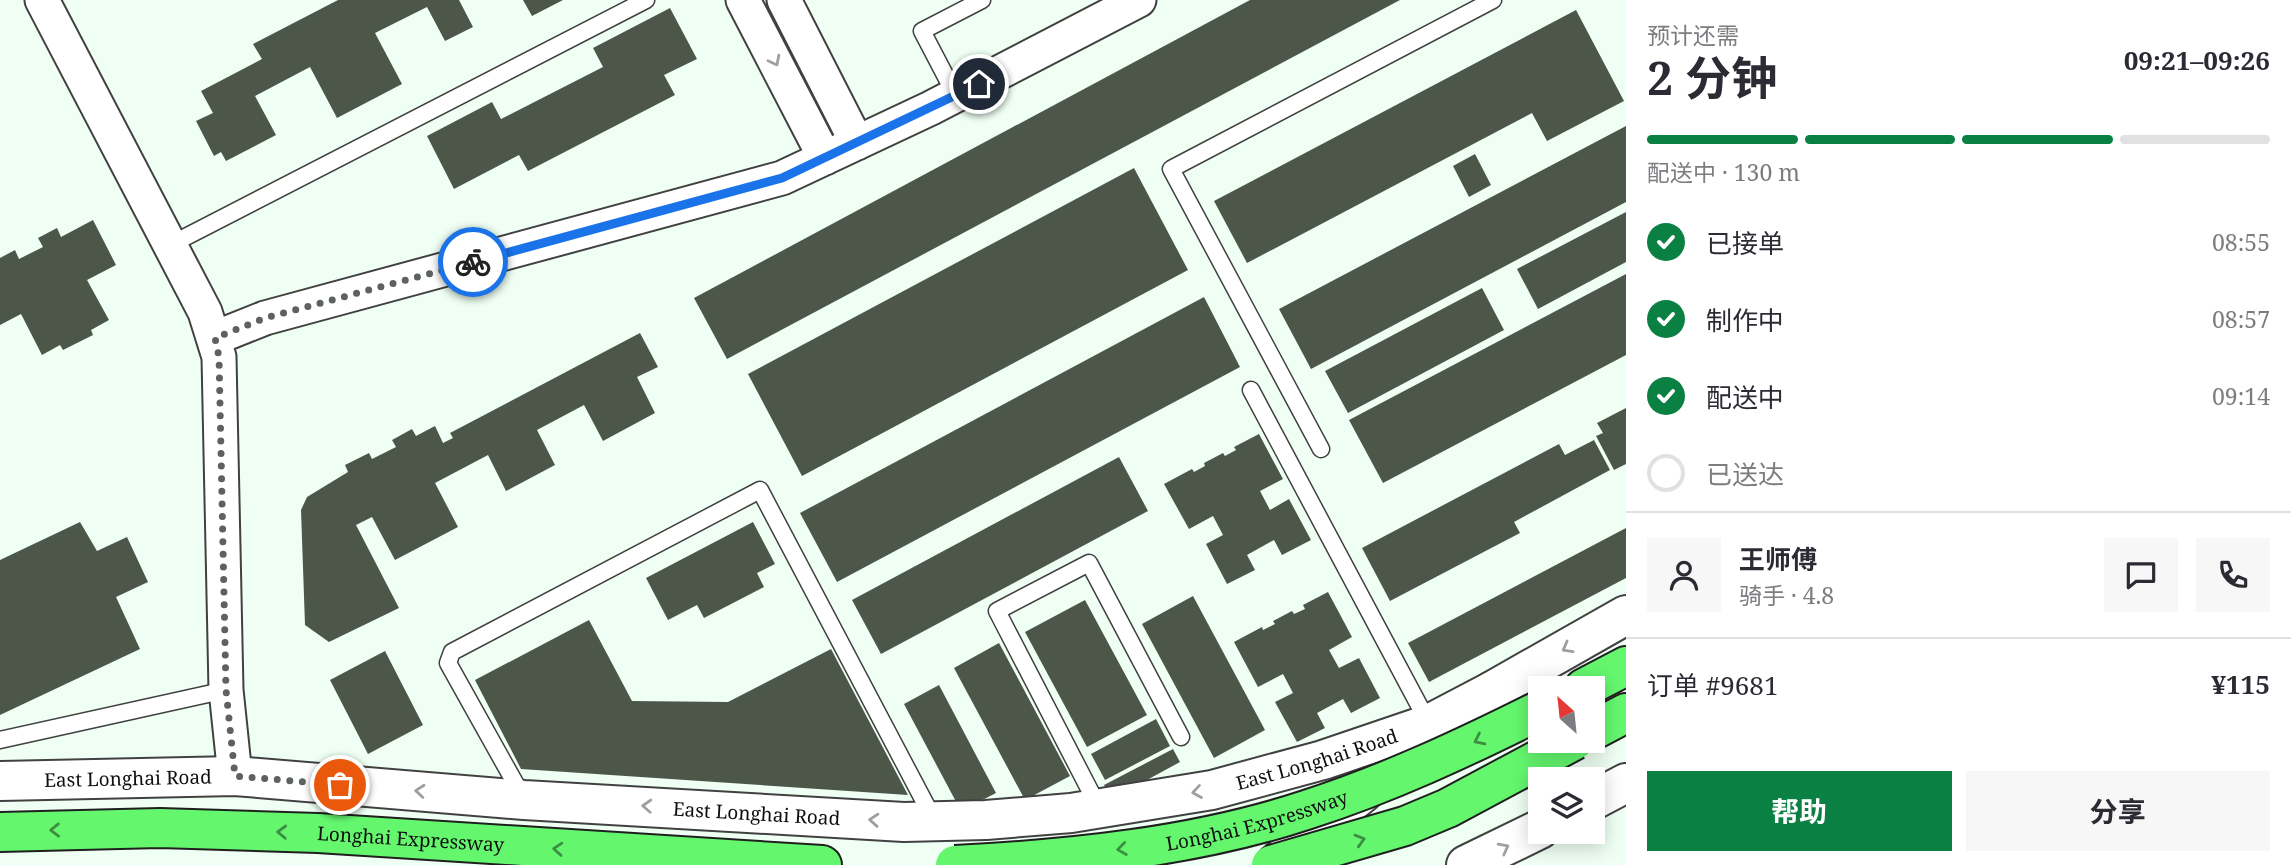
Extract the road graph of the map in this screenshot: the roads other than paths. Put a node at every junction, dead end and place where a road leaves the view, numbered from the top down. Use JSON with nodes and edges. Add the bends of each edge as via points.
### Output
{"nodes":[{"id":1,"x":42,"y":0,"type":"edge"},
{"id":2,"x":646,"y":0,"type":"edge"},
{"id":3,"x":743,"y":0,"type":"edge"},
{"id":4,"x":783,"y":0,"type":"edge"},
{"id":5,"x":982,"y":0,"type":"edge"},
{"id":6,"x":1139,"y":0,"type":"edge"},
{"id":7,"x":1493,"y":0,"type":"edge"},
{"id":8,"x":956,"y":96,"type":"junction"},
{"id":9,"x":857,"y":143,"type":"junction"},
{"id":10,"x":825,"y":158,"type":"junction"},
{"id":11,"x":170,"y":245,"type":"junction"},
{"id":12,"x":215,"y":338,"type":"junction"},
{"id":13,"x":1251,"y":390,"type":"dead end"},
{"id":14,"x":1321,"y":449,"type":"dead end"},
{"id":15,"x":1626,"y":615,"type":"edge"},
{"id":16,"x":1626,"y":666,"type":"edge"},
{"id":17,"x":1605,"y":677,"type":"edge"},
{"id":18,"x":226,"y":690,"type":"junction"},
{"id":19,"x":1492,"y":691,"type":"junction"},
{"id":20,"x":1626,"y":713,"type":"edge"},
{"id":21,"x":1528,"y":716,"type":"edge"},
{"id":22,"x":1429,"y":724,"type":"junction"},
{"id":23,"x":1605,"y":724,"type":"edge"},
{"id":24,"x":1181,"y":737,"type":"dead end"},
{"id":25,"x":0,"y":740,"type":"edge"},
{"id":26,"x":1552,"y":753,"type":"edge"},
{"id":27,"x":235,"y":776,"type":"junction"},
{"id":28,"x":0,"y":781,"type":"edge"},
{"id":29,"x":1626,"y":783,"type":"edge"},
{"id":30,"x":1605,"y":794,"type":"edge"},
{"id":31,"x":524,"y":800,"type":"junction"},
{"id":32,"x":1099,"y":809,"type":"junction"},
{"id":33,"x":935,"y":822,"type":"junction"},
{"id":34,"x":0,"y":832,"type":"edge"},
{"id":35,"x":1528,"y":835,"type":"edge"},
{"id":36,"x":822,"y":865,"type":"edge"},
{"id":37,"x":955,"y":865,"type":"edge"},
{"id":38,"x":1272,"y":865,"type":"edge"},
{"id":39,"x":1466,"y":865,"type":"edge"}],
"edges":[{"from":1,"to":11,"type":"street"},
{"from":2,"to":11,"type":"lane"},
{"from":3,"to":10,"type":"street","one_way":true},
{"from":4,"to":9,"type":"street"},
{"from":5,"to":8,"type":"lane","via":[[922,31]]},
{"from":6,"to":8,"type":"street"},
{"from":7,"to":14,"type":"lane","via":[[1171,169]]},
{"from":8,"to":9,"type":"street"},
{"from":9,"to":10,"type":"street"},
{"from":10,"to":12,"type":"street","via":[[782,178],[265,318]]},
{"from":11,"to":12,"type":"street"},
{"from":12,"to":18,"type":"street"},
{"from":13,"to":22,"type":"lane"},
{"from":15,"to":19,"type":"street","one_way":true},
{"from":16,"to":17,"type":"highway"},
{"from":18,"to":25,"type":"lane"},
{"from":18,"to":27,"type":"street"},
{"from":19,"to":22,"type":"street","name":"East Longhai Road"},
{"from":19,"to":38,"type":"street"},
{"from":20,"to":23,"type":"highway"},
{"from":21,"to":37,"type":"highway","name":"Longhai Expressway","one_way":true,"bridge":true,"via":[[1397,778],[1303,811],[1141,846]]},
{"from":22,"to":32,"type":"street","name":"East Longhai Road","one_way":true,"via":[[1323,760],[1212,790]]},
{"from":24,"to":32,"type":"lane","via":[[1089,563],[997,611]]},
{"from":38,"to":26,"type":"highway","one_way":true,"bridge":true,"via":[[1405,826]]},
{"from":27,"to":28,"type":"street","name":"East Longhai Road"},
{"from":31,"to":27,"type":"street","name":"East Longhai Road","one_way":true},
{"from":29,"to":30,"type":"street"},
{"from":33,"to":31,"type":"street","name":"East Longhai Road","one_way":true},
{"from":31,"to":33,"type":"lane","via":[[448,663],[452,652],[760,490]]},
{"from":32,"to":33,"type":"street","name":"East Longhai Road"},
{"from":36,"to":34,"type":"highway","name":"Longhai Expressway","one_way":true,"via":[[318,833],[160,828]]},
{"from":39,"to":35,"type":"street","one_way":true}]}
